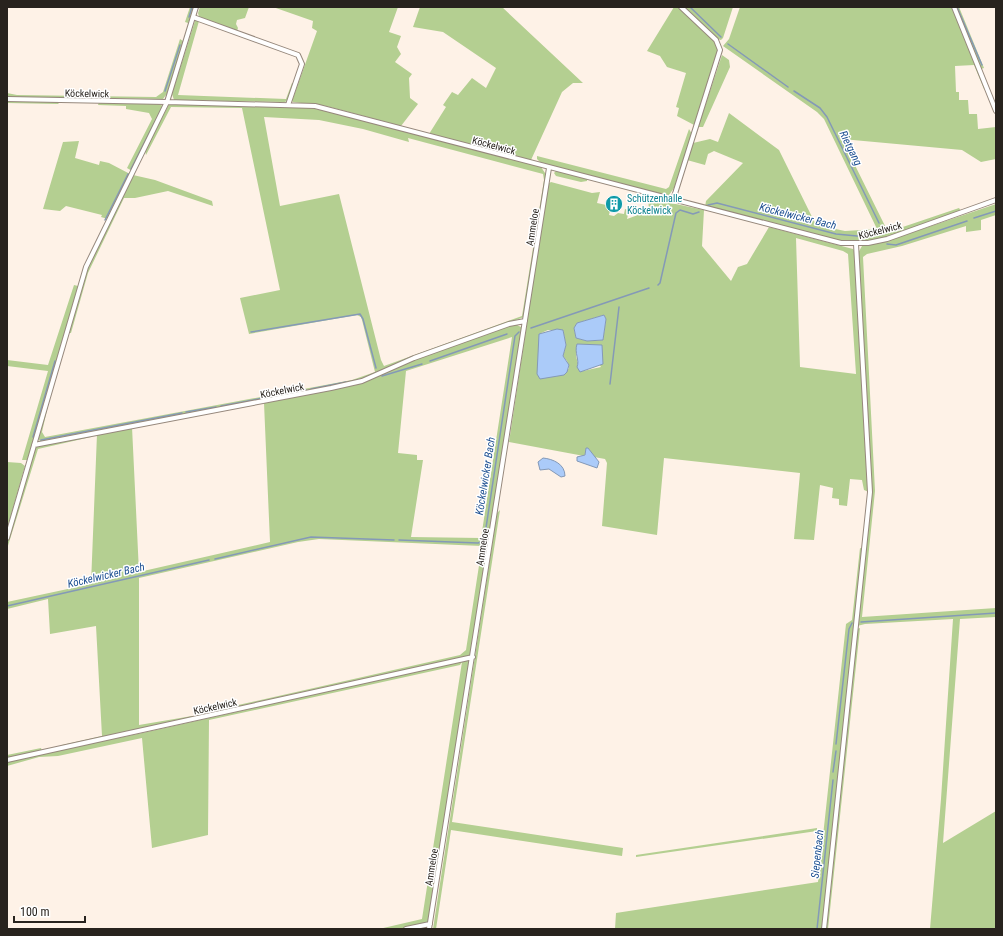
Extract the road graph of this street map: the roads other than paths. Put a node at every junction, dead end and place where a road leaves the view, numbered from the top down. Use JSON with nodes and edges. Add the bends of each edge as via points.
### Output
{"nodes":[{"id":1,"x":196,"y":7,"type":"edge"},
{"id":2,"x":681,"y":7,"type":"edge"},
{"id":3,"x":954,"y":7,"type":"edge"},
{"id":4,"x":193,"y":17,"type":"junction"},
{"id":5,"x":7,"y":99,"type":"edge"},
{"id":6,"x":167,"y":102,"type":"junction"},
{"id":7,"x":288,"y":105,"type":"junction"},
{"id":8,"x":996,"y":111,"type":"edge"},
{"id":9,"x":549,"y":168,"type":"junction"},
{"id":10,"x":673,"y":200,"type":"junction"},
{"id":11,"x":996,"y":200,"type":"edge"},
{"id":12,"x":856,"y":244,"type":"junction"},
{"id":13,"x":525,"y":321,"type":"junction"},
{"id":14,"x":34,"y":445,"type":"junction"},
{"id":15,"x":7,"y":538,"type":"edge"},
{"id":16,"x":473,"y":657,"type":"junction"},
{"id":17,"x":7,"y":760,"type":"edge"},
{"id":18,"x":430,"y":924,"type":"junction"},
{"id":19,"x":406,"y":929,"type":"edge"},
{"id":20,"x":429,"y":929,"type":"edge"},
{"id":21,"x":824,"y":929,"type":"edge"}],
"edges":[{"from":1,"to":4,"type":"street"},
{"from":2,"to":10,"type":"street","via":[[716,40],[720,50]]},
{"from":3,"to":8,"type":"street"},
{"from":4,"to":6,"type":"street"},
{"from":4,"to":7,"type":"street","via":[[298,55],[302,64]]},
{"from":5,"to":6,"type":"street","name":"Köckelwick"},
{"from":6,"to":7,"type":"street","name":"Köckelwick"},
{"from":6,"to":14,"type":"street","via":[[86,267]]},
{"from":7,"to":9,"type":"street","name":"Köckelwick","via":[[315,106],[341,112]]},
{"from":9,"to":10,"type":"street","name":"Köckelwick"},
{"from":9,"to":13,"type":"street","name":"Ammeloe"},
{"from":10,"to":12,"type":"street","name":"Köckelwick","via":[[823,239]]},
{"from":11,"to":12,"type":"street","name":"Köckelwick","via":[[887,239]]},
{"from":12,"to":21,"type":"street","via":[[870,492]]},
{"from":13,"to":14,"type":"street","name":"Köckelwick","via":[[509,324],[414,358],[362,381]]},
{"from":13,"to":16,"type":"street","name":"Ammeloe"},
{"from":14,"to":15,"type":"street"},
{"from":16,"to":17,"type":"street","name":"Köckelwick"},
{"from":16,"to":18,"type":"street","name":"Ammeloe"},
{"from":18,"to":19,"type":"street"},
{"from":18,"to":20,"type":"street","name":"Ammeloe"}]}
